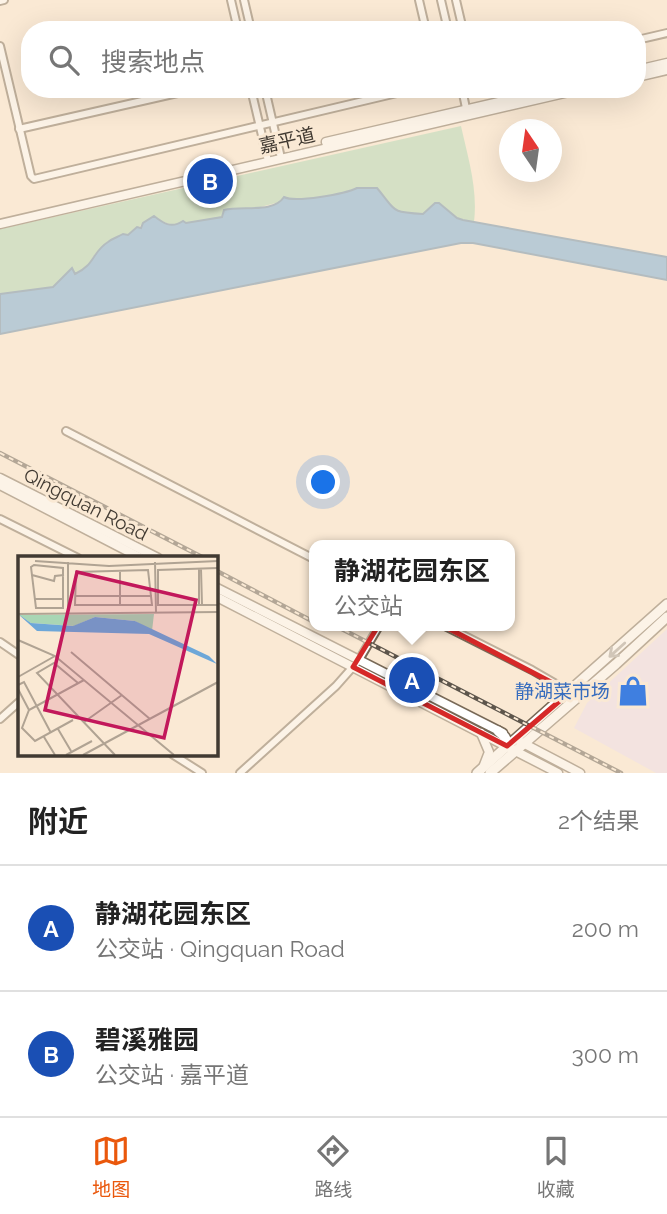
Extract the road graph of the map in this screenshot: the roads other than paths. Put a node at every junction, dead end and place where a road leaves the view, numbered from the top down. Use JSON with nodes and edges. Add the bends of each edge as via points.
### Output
{"nodes":[{"id":1,"x":231,"y":0,"type":"edge"},
{"id":2,"x":244,"y":0,"type":"edge"},
{"id":3,"x":419,"y":0,"type":"edge"},
{"id":4,"x":441,"y":0,"type":"edge"},
{"id":5,"x":456,"y":0,"type":"edge"},
{"id":6,"x":236,"y":21,"type":"edge"},
{"id":7,"x":249,"y":21,"type":"edge"},
{"id":8,"x":424,"y":21,"type":"edge"},
{"id":9,"x":446,"y":21,"type":"edge"},
{"id":10,"x":461,"y":21,"type":"edge"},
{"id":11,"x":667,"y":33,"type":"edge"},
{"id":12,"x":646,"y":38,"type":"edge"},
{"id":13,"x":0,"y":46,"type":"edge"},
{"id":14,"x":667,"y":63,"type":"edge"},
{"id":15,"x":646,"y":68,"type":"edge"},
{"id":16,"x":667,"y":70,"type":"edge"},
{"id":17,"x":646,"y":74,"type":"edge"},
{"id":18,"x":156,"y":98,"type":"edge"},
{"id":19,"x":253,"y":98,"type":"edge"},
{"id":20,"x":267,"y":98,"type":"edge"},
{"id":21,"x":377,"y":98,"type":"edge"},
{"id":22,"x":464,"y":98,"type":"edge"},
{"id":23,"x":522,"y":98,"type":"edge"},
{"id":24,"x":539,"y":98,"type":"edge"},
{"id":25,"x":467,"y":113,"type":"junction"},
{"id":26,"x":273,"y":123,"type":"junction"},
{"id":27,"x":260,"y":126,"type":"junction"},
{"id":28,"x":19,"y":130,"type":"junction"},
{"id":29,"x":280,"y":155,"type":"junction"},
{"id":30,"x":267,"y":158,"type":"junction"},
{"id":31,"x":0,"y":221,"type":"edge"},
{"id":32,"x":66,"y":431,"type":"dead end"},
{"id":33,"x":0,"y":478,"type":"edge"},
{"id":34,"x":0,"y":485,"type":"edge"},
{"id":35,"x":0,"y":519,"type":"edge"},
{"id":36,"x":74,"y":556,"type":"edge"},
{"id":37,"x":137,"y":556,"type":"edge"},
{"id":38,"x":154,"y":556,"type":"edge"},
{"id":39,"x":309,"y":556,"type":"edge"},
{"id":40,"x":217,"y":588,"type":"edge"},
{"id":41,"x":217,"y":597,"type":"edge"},
{"id":42,"x":667,"y":604,"type":"edge"},
{"id":43,"x":667,"y":617,"type":"edge"},
{"id":44,"x":376,"y":631,"type":"edge"},
{"id":45,"x":455,"y":631,"type":"edge"},
{"id":46,"x":0,"y":642,"type":"edge"},
{"id":47,"x":18,"y":654,"type":"edge"},
{"id":48,"x":356,"y":664,"type":"junction"},
{"id":49,"x":573,"y":695,"type":"junction"},
{"id":50,"x":18,"y":703,"type":"edge"},
{"id":51,"x":0,"y":719,"type":"edge"},
{"id":52,"x":498,"y":731,"type":"joint"},
{"id":53,"x":481,"y":733,"type":"junction"},
{"id":54,"x":513,"y":745,"type":"junction"},
{"id":55,"x":174,"y":755,"type":"edge"},
{"id":56,"x":483,"y":771,"type":"edge"},
{"id":57,"x":202,"y":773,"type":"edge"},
{"id":58,"x":240,"y":773,"type":"edge"},
{"id":59,"x":558,"y":773,"type":"edge"},
{"id":60,"x":580,"y":773,"type":"edge"}],
"edges":[{"from":1,"to":6,"type":"street"},
{"from":2,"to":7,"type":"street"},
{"from":3,"to":8,"type":"street"},
{"from":4,"to":9,"type":"street"},
{"from":5,"to":10,"type":"street"},
{"from":11,"to":12,"type":"street"},
{"from":13,"to":28,"type":"street"},
{"from":14,"to":15,"type":"street"},
{"from":16,"to":17,"type":"street"},
{"from":18,"to":28,"type":"street"},
{"from":19,"to":27,"type":"street"},
{"from":20,"to":26,"type":"street"},
{"from":21,"to":26,"type":"street"},
{"from":22,"to":25,"type":"street"},
{"from":23,"to":25,"type":"street","name":"嘉平道"},
{"from":24,"to":25,"type":"street","name":"嘉平道"},
{"from":25,"to":29,"type":"street","name":"嘉平道"},
{"from":26,"to":27,"type":"street"},
{"from":26,"to":29,"type":"street"},
{"from":27,"to":28,"type":"street","via":[[34,179]]},
{"from":27,"to":30,"type":"street"},
{"from":29,"to":30,"type":"street","name":"嘉平道"},
{"from":30,"to":31,"type":"street","name":"嘉平道"},
{"from":32,"to":39,"type":"street"},
{"from":33,"to":38,"type":"street","name":"Qingquan Road"},
{"from":34,"to":37,"type":"street","name":"Qingquan Road"},
{"from":35,"to":36,"type":"street"},
{"from":40,"to":48,"type":"street"},
{"from":41,"to":48,"type":"street"},
{"from":42,"to":49,"type":"main road","one_way":true},
{"from":43,"to":49,"type":"main road"},
{"from":44,"to":48,"type":"street"},
{"from":45,"to":49,"type":"street"},
{"from":46,"to":47,"type":"street"},
{"from":48,"to":52,"type":"street"},
{"from":48,"to":53,"type":"street"},
{"from":48,"to":58,"type":"street"},
{"from":49,"to":54,"type":"main road"},
{"from":50,"to":51,"type":"street"},
{"from":52,"to":54,"type":"main road"},
{"from":53,"to":54,"type":"street"},
{"from":53,"to":56,"type":"street","via":[[489,752]]},
{"from":54,"to":56,"type":"main road"},
{"from":54,"to":56,"type":"main road","via":[[504,761]]},
{"from":54,"to":59,"type":"street"},
{"from":54,"to":60,"type":"street"},
{"from":55,"to":57,"type":"street"}]}
